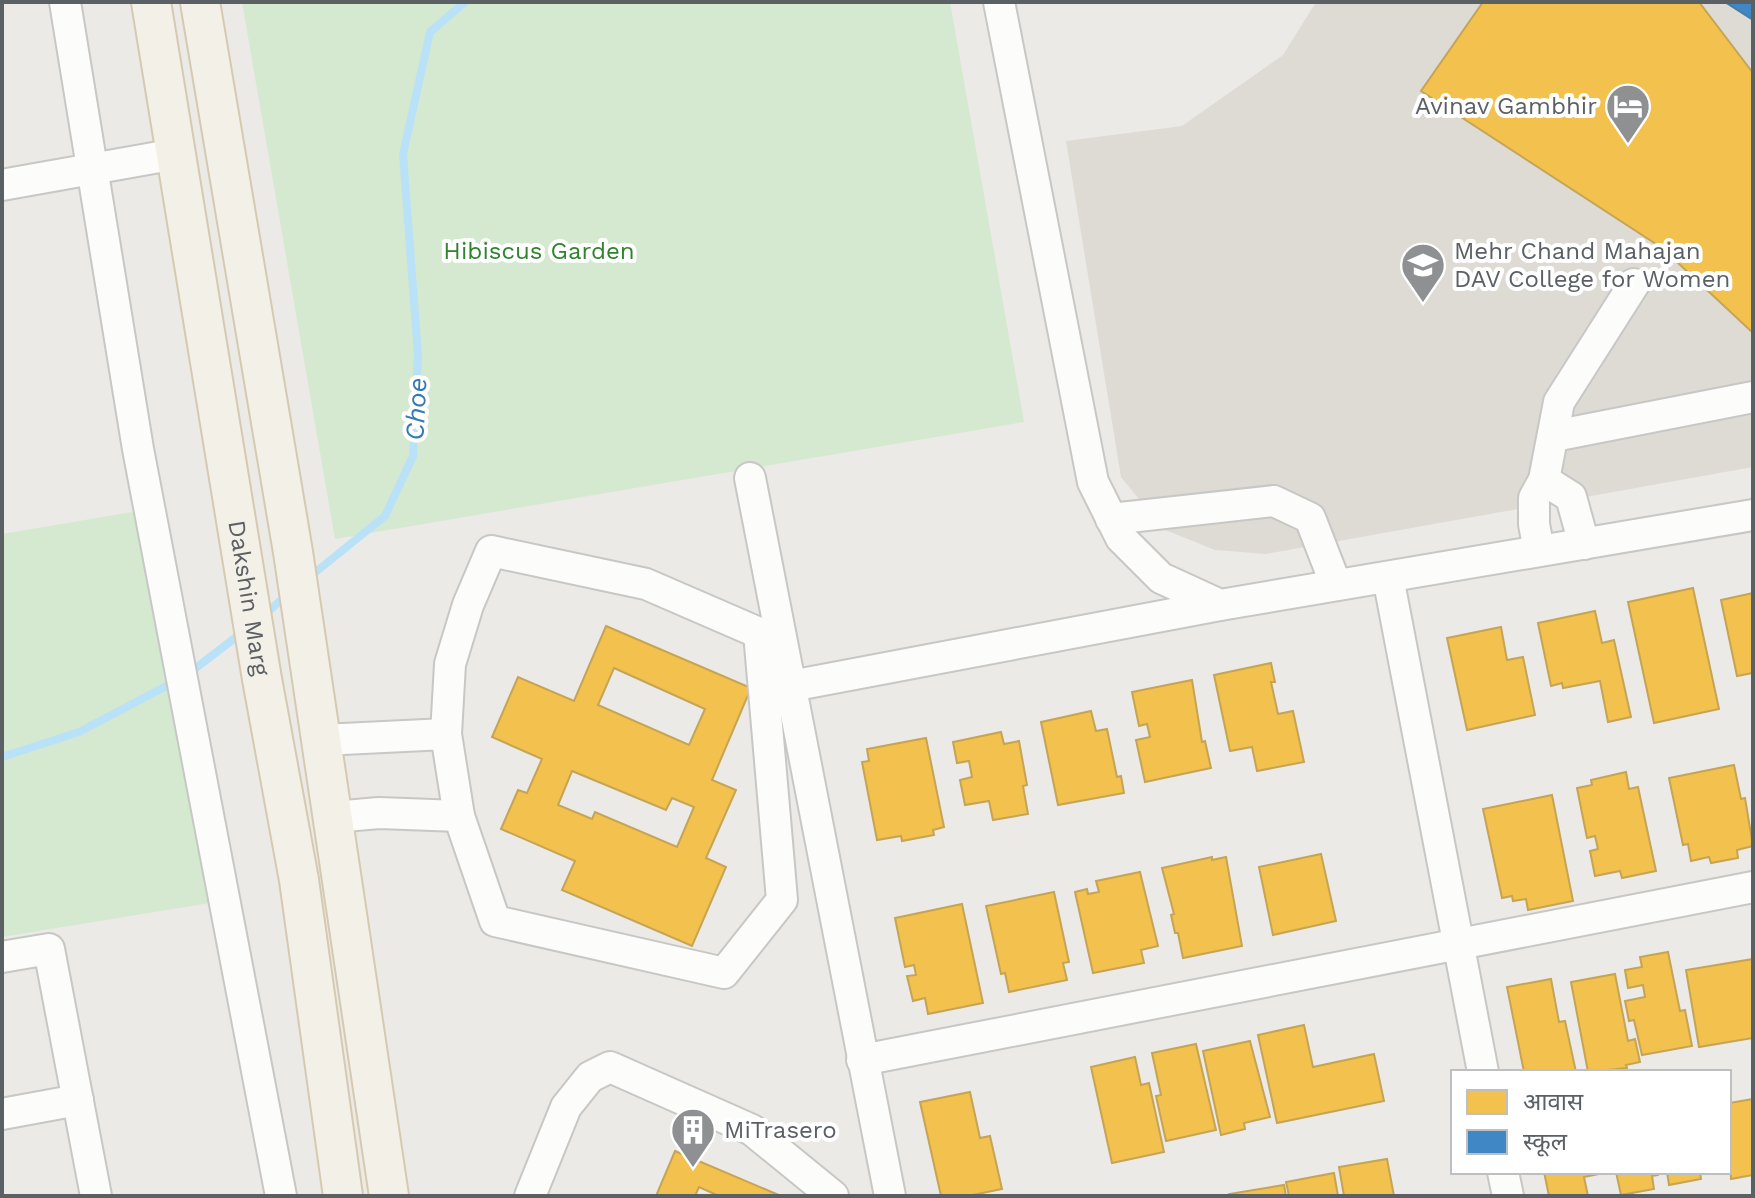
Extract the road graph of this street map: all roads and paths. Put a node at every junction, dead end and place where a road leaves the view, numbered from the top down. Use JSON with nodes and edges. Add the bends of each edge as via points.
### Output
{"nodes":[{"id":1,"x":65,"y":2,"type":"edge"},
{"id":2,"x":151,"y":2,"type":"edge"},
{"id":3,"x":200,"y":2,"type":"edge"},
{"id":4,"x":1002,"y":14,"type":"edge"},
{"id":5,"x":176,"y":154,"type":"junction"},
{"id":6,"x":93,"y":169,"type":"junction"},
{"id":7,"x":2,"y":185,"type":"edge"},
{"id":8,"x":1634,"y":284,"type":"dead end"},
{"id":9,"x":1753,"y":397,"type":"edge"},
{"id":10,"x":1554,"y":436,"type":"junction"},
{"id":11,"x":750,"y":478,"type":"dead end"},
{"id":12,"x":1544,"y":480,"type":"junction"},
{"id":13,"x":1753,"y":515,"type":"edge"},
{"id":14,"x":1111,"y":519,"type":"junction"},
{"id":15,"x":1584,"y":544,"type":"junction"},
{"id":16,"x":1539,"y":551,"type":"junction"},
{"id":17,"x":1388,"y":577,"type":"junction"},
{"id":18,"x":1336,"y":585,"type":"junction"},
{"id":19,"x":1220,"y":605,"type":"junction"},
{"id":20,"x":791,"y":686,"type":"junction"},
{"id":21,"x":446,"y":734,"type":"junction"},
{"id":22,"x":322,"y":740,"type":"junction"},
{"id":23,"x":459,"y":816,"type":"junction"},
{"id":24,"x":333,"y":817,"type":"junction"},
{"id":25,"x":1753,"y":887,"type":"edge"},
{"id":26,"x":1457,"y":945,"type":"junction"},
{"id":27,"x":2,"y":957,"type":"edge"},
{"id":28,"x":862,"y":1060,"type":"junction"},
{"id":29,"x":1483,"y":1070,"type":"edge"},
{"id":30,"x":78,"y":1100,"type":"junction"},
{"id":31,"x":2,"y":1114,"type":"edge"},
{"id":32,"x":1503,"y":1174,"type":"edge"},
{"id":33,"x":96,"y":1196,"type":"edge"},
{"id":34,"x":281,"y":1196,"type":"edge"},
{"id":35,"x":343,"y":1196,"type":"edge"},
{"id":36,"x":389,"y":1196,"type":"edge"},
{"id":37,"x":530,"y":1196,"type":"edge"},
{"id":38,"x":833,"y":1196,"type":"edge"},
{"id":39,"x":890,"y":1196,"type":"edge"},
{"id":40,"x":1508,"y":1196,"type":"edge"}],
"edges":[{"from":1,"to":6,"type":"street"},
{"from":2,"to":5,"type":"main road","name":"Dakshin Marg"},
{"from":3,"to":22,"type":"main road","name":"Dakshin Marg"},
{"from":4,"to":14,"type":"street","via":[[1093,482]]},
{"from":5,"to":6,"type":"street"},
{"from":5,"to":35,"type":"main road","name":"Dakshin Marg","via":[[299,880]]},
{"from":6,"to":7,"type":"street"},
{"from":6,"to":34,"type":"street","via":[[141,464]]},
{"from":8,"to":10,"type":"street","via":[[1559,402]]},
{"from":9,"to":10,"type":"street"},
{"from":10,"to":12,"type":"street"},
{"from":11,"to":20,"type":"street"},
{"from":12,"to":15,"type":"street","via":[[1571,497]]},
{"from":12,"to":16,"type":"street","via":[[1534,498]]},
{"from":13,"to":15,"type":"street"},
{"from":14,"to":18,"type":"street","via":[[1274,501],[1310,518]]},
{"from":14,"to":19,"type":"street","via":[[1121,538],[1161,578]]},
{"from":15,"to":16,"type":"street"},
{"from":16,"to":17,"type":"street"},
{"from":17,"to":18,"type":"street"},
{"from":17,"to":26,"type":"street"},
{"from":18,"to":19,"type":"street"},
{"from":19,"to":20,"type":"street"},
{"from":20,"to":28,"type":"street"},
{"from":21,"to":22,"type":"street"},
{"from":21,"to":23,"type":"street"},
{"from":21,"to":23,"type":"street","via":[[450,664],[491,551],[646,584],[759,633],[782,900],[724,973],[495,921]]},
{"from":22,"to":24,"type":"main road","name":"Dakshin Marg"},
{"from":23,"to":24,"type":"street"},
{"from":24,"to":36,"type":"main road","name":"Dakshin Marg"},
{"from":25,"to":26,"type":"street"},
{"from":26,"to":28,"type":"street"},
{"from":26,"to":29,"type":"street"},
{"from":27,"to":30,"type":"street","via":[[49,949]]},
{"from":28,"to":39,"type":"street"},
{"from":30,"to":31,"type":"street"},
{"from":30,"to":33,"type":"street"},
{"from":32,"to":40,"type":"street"},
{"from":37,"to":38,"type":"street","via":[[566,1107],[590,1077],[610,1067],[752,1130]]}]}
